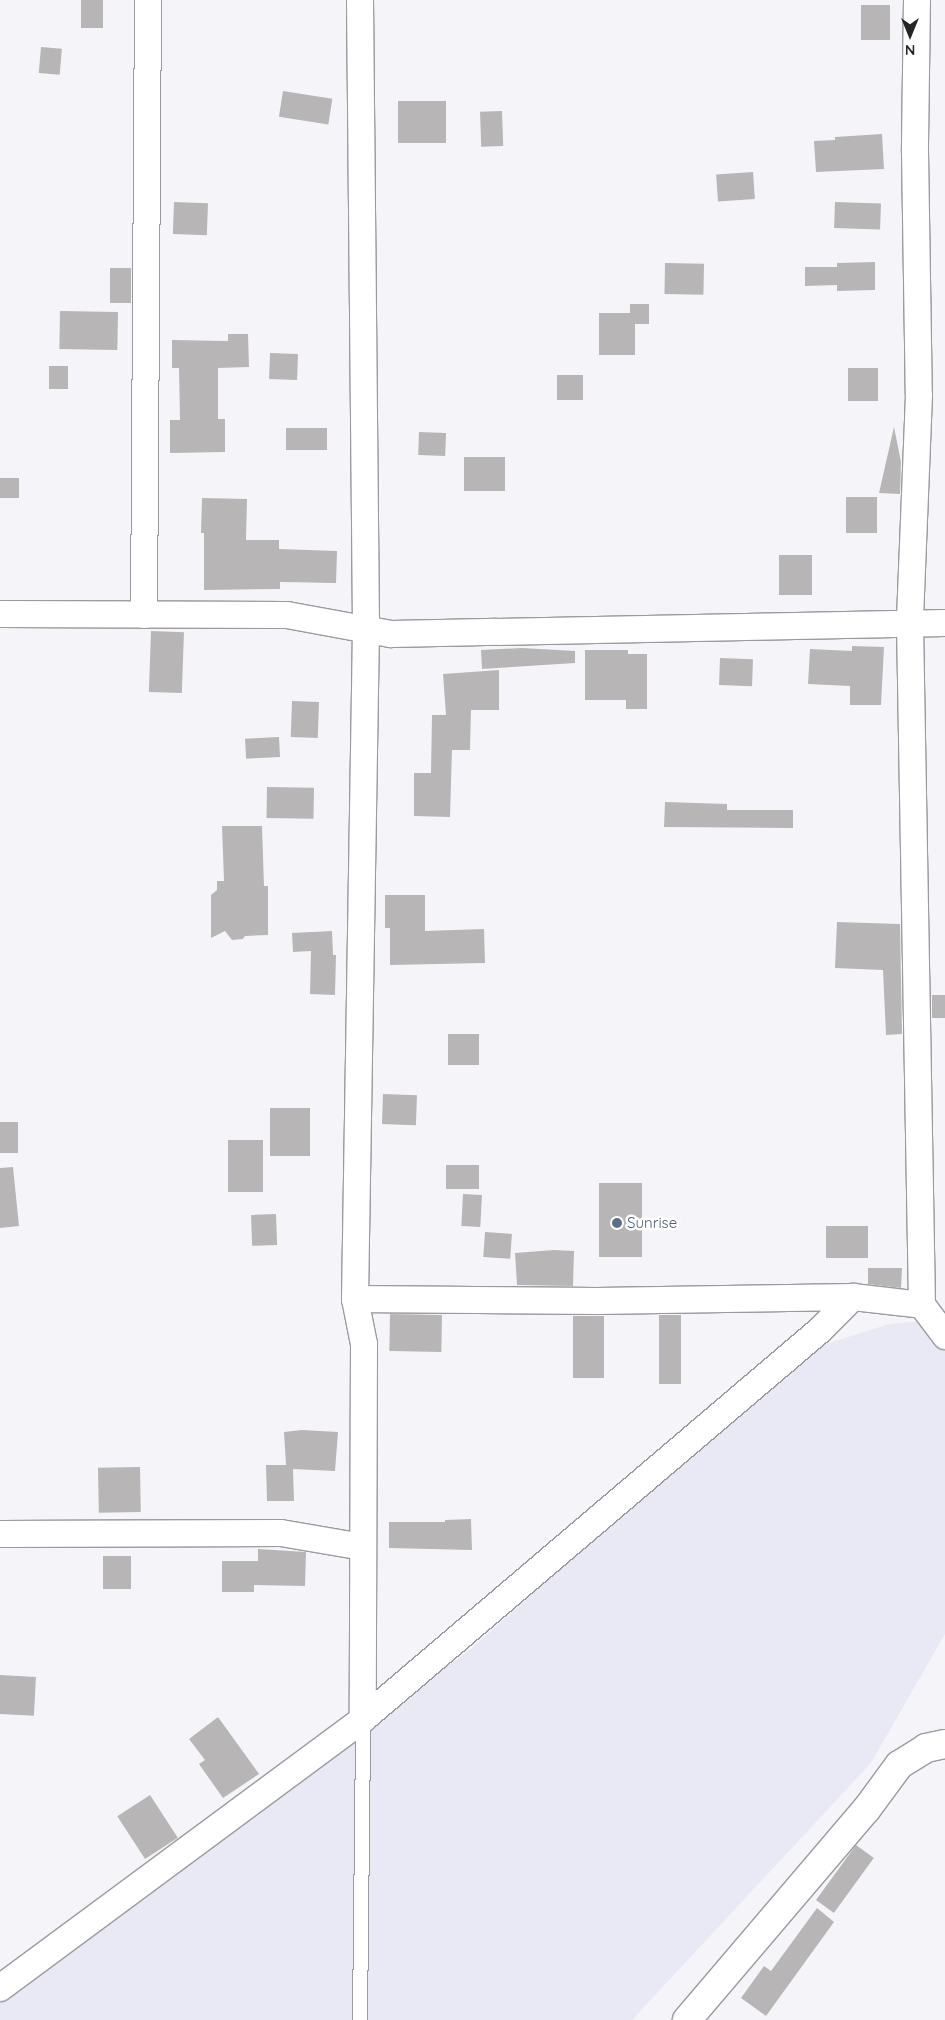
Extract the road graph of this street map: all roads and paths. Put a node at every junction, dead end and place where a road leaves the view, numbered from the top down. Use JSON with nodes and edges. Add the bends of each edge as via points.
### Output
{"nodes":[{"id":1,"x":148,"y":0,"type":"edge"},
{"id":2,"x":360,"y":0,"type":"edge"},
{"id":3,"x":917,"y":0,"type":"edge"},
{"id":4,"x":0,"y":614,"type":"edge"},
{"id":5,"x":144,"y":614,"type":"junction"},
{"id":6,"x":945,"y":623,"type":"edge"},
{"id":7,"x":910,"y":624,"type":"junction"},
{"id":8,"x":366,"y":629,"type":"junction"},
{"id":9,"x":853,"y":1297,"type":"junction"},
{"id":10,"x":355,"y":1299,"type":"junction"},
{"id":11,"x":922,"y":1304,"type":"junction"},
{"id":12,"x":945,"y":1336,"type":"edge"},
{"id":13,"x":0,"y":1534,"type":"edge"},
{"id":14,"x":363,"y":1547,"type":"junction"},
{"id":15,"x":363,"y":1719,"type":"junction"},
{"id":16,"x":945,"y":1744,"type":"edge"},
{"id":17,"x":0,"y":1988,"type":"edge"},
{"id":18,"x":360,"y":2020,"type":"edge"},
{"id":19,"x":687,"y":2020,"type":"edge"}],
"edges":[{"from":1,"to":5,"type":"street"},
{"from":2,"to":8,"type":"street"},
{"from":3,"to":7,"type":"street","via":[[915,152],[919,395]]},
{"from":4,"to":5,"type":"street"},
{"from":5,"to":8,"type":"street","via":[[287,615]]},
{"from":6,"to":7,"type":"street"},
{"from":7,"to":8,"type":"street","via":[[391,634]]},
{"from":7,"to":11,"type":"street"},
{"from":8,"to":10,"type":"street"},
{"from":9,"to":10,"type":"street","via":[[597,1301]]},
{"from":9,"to":11,"type":"street"},
{"from":9,"to":15,"type":"street","via":[[820,1330]]},
{"from":10,"to":14,"type":"street","via":[[364,1344]]},
{"from":11,"to":12,"type":"street"},
{"from":13,"to":14,"type":"street","via":[[281,1534]]},
{"from":14,"to":15,"type":"street"},
{"from":15,"to":17,"type":"street"},
{"from":15,"to":18,"type":"lane"},
{"from":16,"to":19,"type":"street","via":[[926,1748],[899,1765],[866,1810]]}]}
